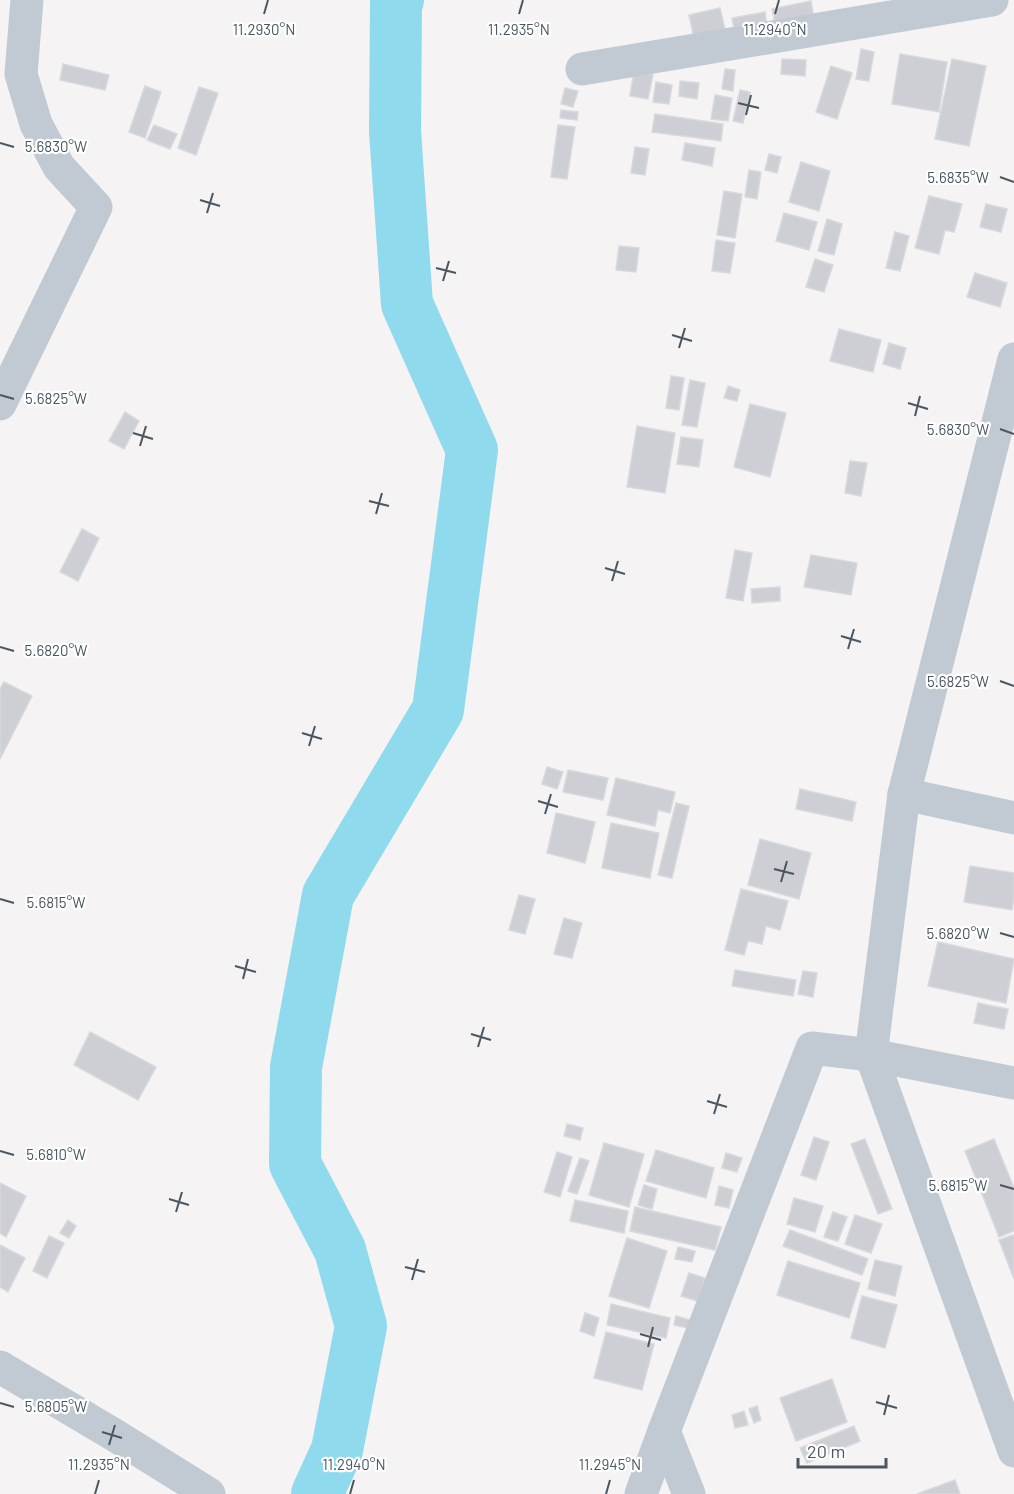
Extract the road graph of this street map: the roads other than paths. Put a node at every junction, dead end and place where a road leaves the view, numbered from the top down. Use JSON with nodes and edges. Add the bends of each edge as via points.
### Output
{"nodes":[{"id":1,"x":27,"y":0,"type":"edge"},
{"id":2,"x":992,"y":0,"type":"edge"},
{"id":3,"x":582,"y":69,"type":"dead end"},
{"id":4,"x":1014,"y":359,"type":"edge"},
{"id":5,"x":0,"y":404,"type":"edge"},
{"id":6,"x":904,"y":794,"type":"junction"},
{"id":7,"x":1014,"y":818,"type":"edge"},
{"id":8,"x":871,"y":1055,"type":"junction"},
{"id":9,"x":1014,"y":1083,"type":"edge"},
{"id":10,"x":0,"y":1367,"type":"edge"},
{"id":11,"x":664,"y":1431,"type":"junction"},
{"id":12,"x":1014,"y":1451,"type":"edge"},
{"id":13,"x":209,"y":1494,"type":"edge"},
{"id":14,"x":641,"y":1494,"type":"edge"},
{"id":15,"x":690,"y":1494,"type":"edge"}],
"edges":[{"from":1,"to":5,"type":"street","via":[[21,74],[36,124],[59,167],[96,207]]},
{"from":2,"to":3,"type":"street"},
{"from":4,"to":6,"type":"street"},
{"from":6,"to":7,"type":"street"},
{"from":6,"to":8,"type":"street"},
{"from":8,"to":9,"type":"street"},
{"from":8,"to":11,"type":"street","via":[[812,1048]]},
{"from":8,"to":12,"type":"street"},
{"from":10,"to":13,"type":"street"},
{"from":11,"to":14,"type":"street"},
{"from":11,"to":15,"type":"street"}]}
